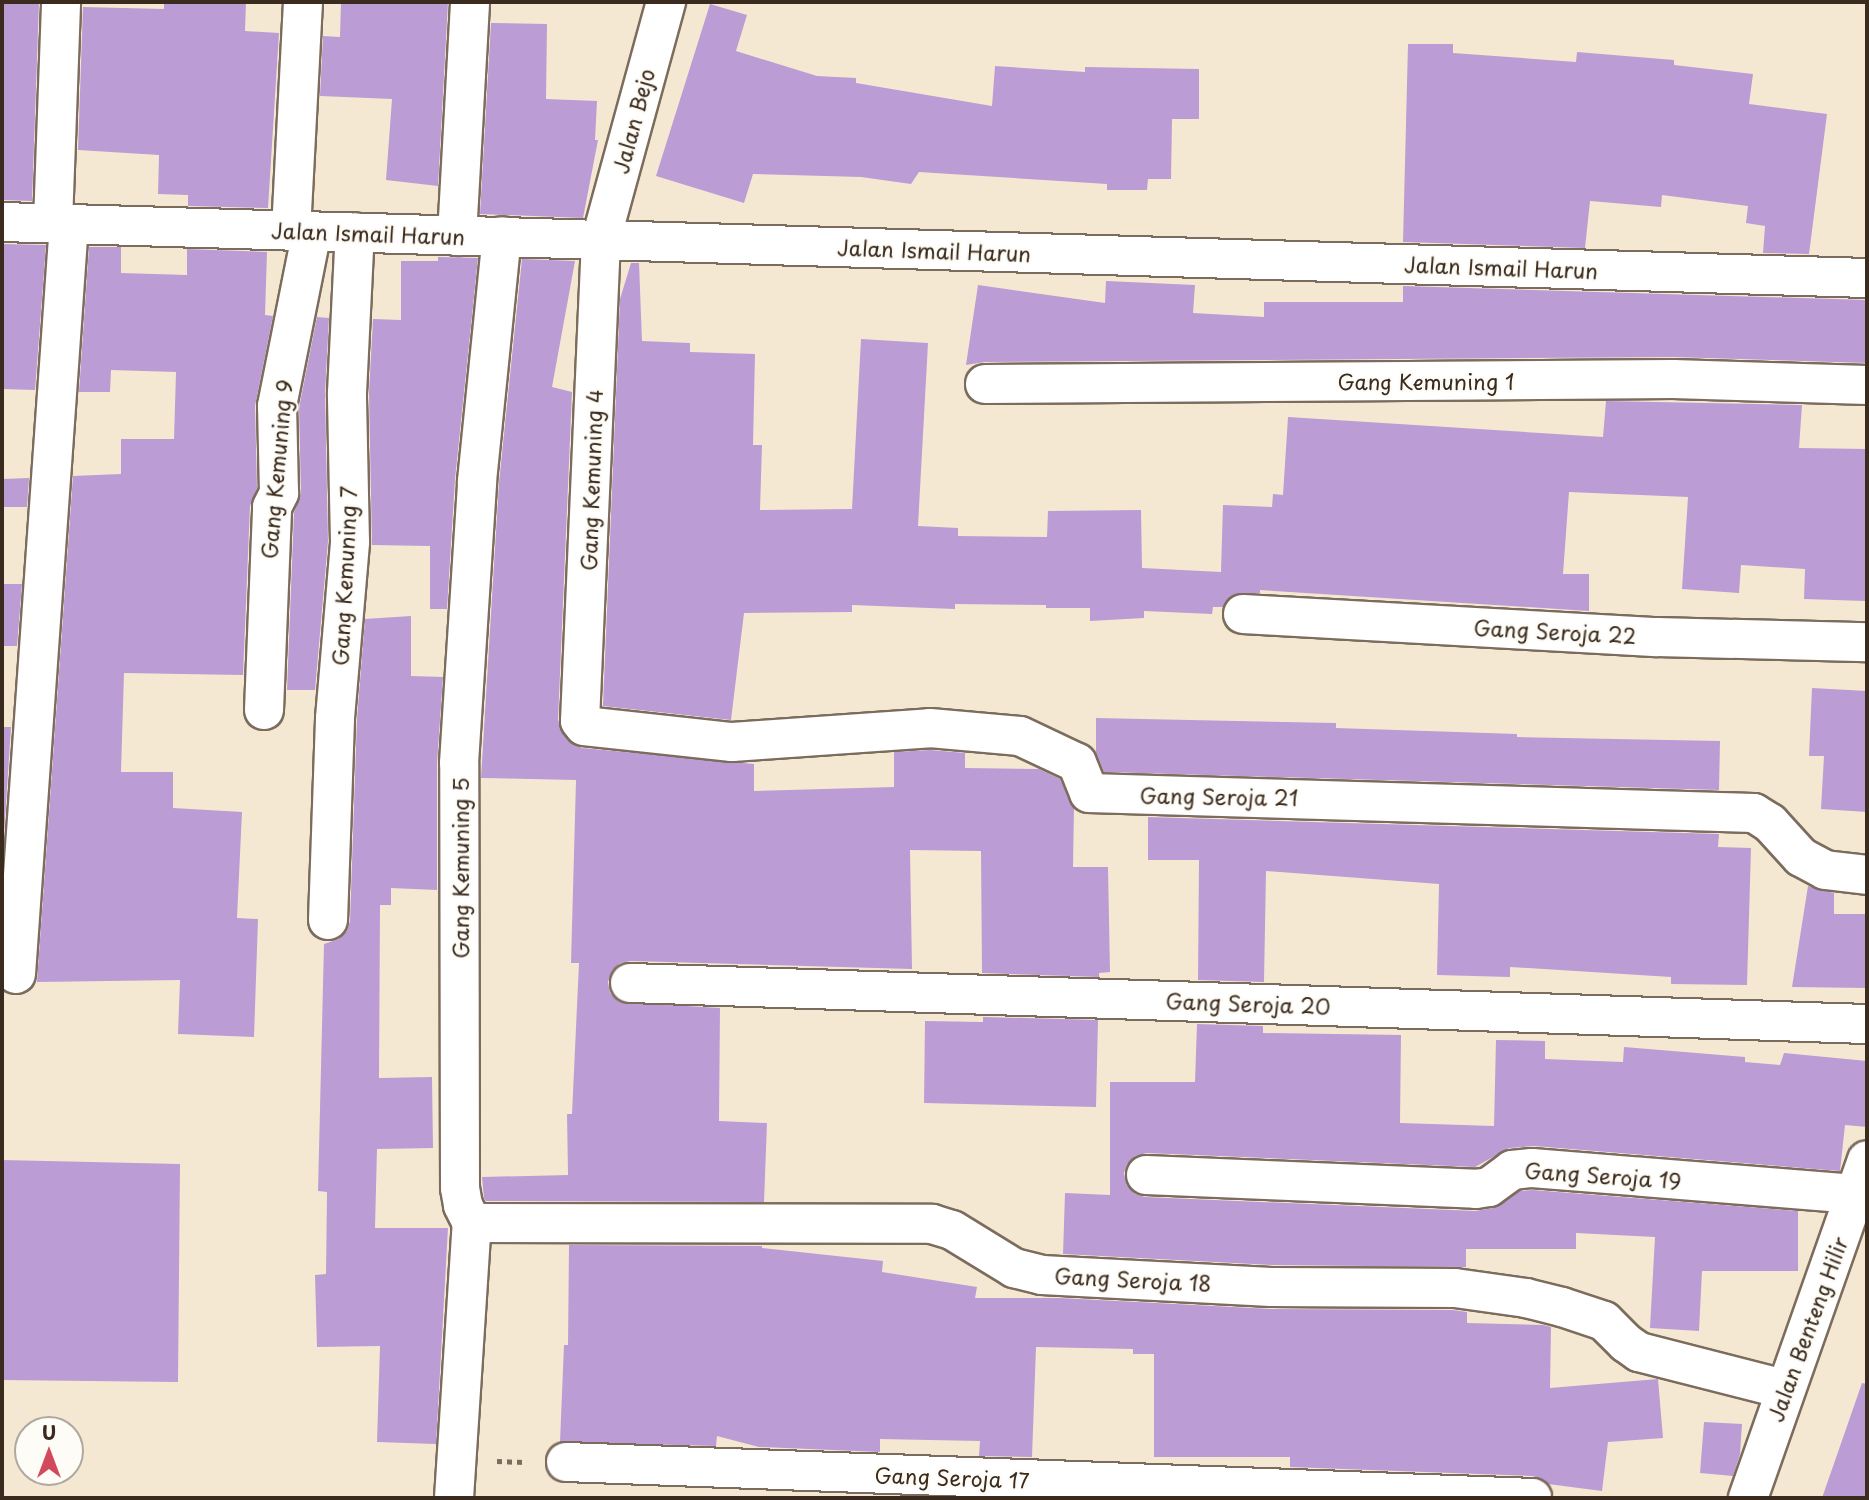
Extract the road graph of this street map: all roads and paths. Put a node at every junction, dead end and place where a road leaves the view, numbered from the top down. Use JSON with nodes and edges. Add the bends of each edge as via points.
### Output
{"nodes":[{"id":1,"x":61,"y":2,"type":"edge"},
{"id":2,"x":303,"y":2,"type":"edge"},
{"id":3,"x":470,"y":2,"type":"edge"},
{"id":4,"x":666,"y":2,"type":"edge"},
{"id":5,"x":2,"y":222,"type":"edge"},
{"id":6,"x":61,"y":223,"type":"junction"},
{"id":7,"x":302,"y":231,"type":"junction"},
{"id":8,"x":355,"y":232,"type":"junction"},
{"id":9,"x":457,"y":236,"type":"junction"},
{"id":10,"x":502,"y":236,"type":"junction"},
{"id":11,"x":601,"y":240,"type":"junction"},
{"id":12,"x":1867,"y":278,"type":"edge"},
{"id":13,"x":985,"y":384,"type":"dead end"},
{"id":14,"x":1867,"y":385,"type":"edge"},
{"id":15,"x":1243,"y":614,"type":"dead end"},
{"id":16,"x":1867,"y":642,"type":"edge"},
{"id":17,"x":264,"y":710,"type":"dead end"},
{"id":18,"x":580,"y":721,"type":"joint"},
{"id":19,"x":1867,"y":875,"type":"edge"},
{"id":20,"x":328,"y":920,"type":"dead end"},
{"id":21,"x":16,"y":974,"type":"dead end"},
{"id":22,"x":630,"y":983,"type":"dead end"},
{"id":23,"x":1867,"y":1024,"type":"edge"},
{"id":24,"x":1146,"y":1175,"type":"dead end"},
{"id":25,"x":1861,"y":1177,"type":"edge"},
{"id":26,"x":472,"y":1223,"type":"junction"},
{"id":27,"x":1853,"y":1246,"type":"edge"},
{"id":28,"x":1784,"y":1389,"type":"junction"},
{"id":29,"x":455,"y":1461,"type":"junction"},
{"id":30,"x":566,"y":1462,"type":"joint"},
{"id":31,"x":454,"y":1498,"type":"edge"},
{"id":32,"x":1532,"y":1498,"type":"edge"},
{"id":33,"x":1748,"y":1498,"type":"edge"}],
"edges":[{"from":1,"to":6,"type":"street"},
{"from":2,"to":7,"type":"street","name":"Gang Kemuning 9"},
{"from":3,"to":9,"type":"street"},
{"from":4,"to":11,"type":"street","name":"Jalan Bejo"},
{"from":5,"to":6,"type":"street","name":"Jalan Ismail Harun"},
{"from":6,"to":7,"type":"street","name":"Jalan Ismail Harun"},
{"from":6,"to":21,"type":"street"},
{"from":7,"to":8,"type":"street","name":"Jalan Ismail Harun"},
{"from":7,"to":17,"type":"street","name":"Gang Kemuning 9","via":[[277,406],[279,492],[272,506]]},
{"from":8,"to":9,"type":"street","name":"Jalan Ismail Harun"},
{"from":8,"to":20,"type":"street","name":"Gang Kemuning 7","via":[[347,393],[350,542],[335,719]]},
{"from":9,"to":10,"type":"street","name":"Jalan Ismail Harun"},
{"from":10,"to":11,"type":"street","name":"Jalan Ismail Harun"},
{"from":10,"to":26,"type":"street","name":"Gang Kemuning 5","via":[[477,481],[460,763],[460,1188]]},
{"from":11,"to":12,"type":"street","name":"Jalan Ismail Harun"},
{"from":11,"to":18,"type":"street","name":"Gang Kemuning 4"},
{"from":13,"to":14,"type":"street","name":"Gang Kemuning 1","via":[[1673,379]]},
{"from":15,"to":16,"type":"street","name":"Gang Seroja 22","via":[[1657,637]]},
{"from":18,"to":19,"type":"street","name":"Gang Seroja 21","via":[[590,729],[732,742],[930,728],[1020,736],[1077,763],[1088,793],[1754,813],[1770,823],[1801,857],[1825,870]]},
{"from":22,"to":23,"type":"street","name":"Gang Seroja 20"},
{"from":24,"to":25,"type":"street","name":"Gang Seroja 19","via":[[1476,1189],[1489,1187],[1512,1170],[1532,1168]]},
{"from":25,"to":27,"type":"street","name":"Jalan Benteng Hilir"},
{"from":26,"to":28,"type":"street","name":"Gang Seroja 18","via":[[932,1224],[951,1230],[1014,1268],[1042,1275],[1271,1287],[1455,1288],[1562,1307],[1604,1321],[1639,1352]]},
{"from":26,"to":29,"type":"street","name":"Gang Kemuning 5"},
{"from":27,"to":28,"type":"street","name":"Jalan Benteng Hilir"},
{"from":28,"to":33,"type":"street","name":"Jalan Benteng Hilir"},
{"from":29,"to":30,"type":"path"},
{"from":29,"to":31,"type":"street","name":"Gang Kemuning 5"},
{"from":30,"to":32,"type":"street","name":"Gang Seroja 17"}]}
